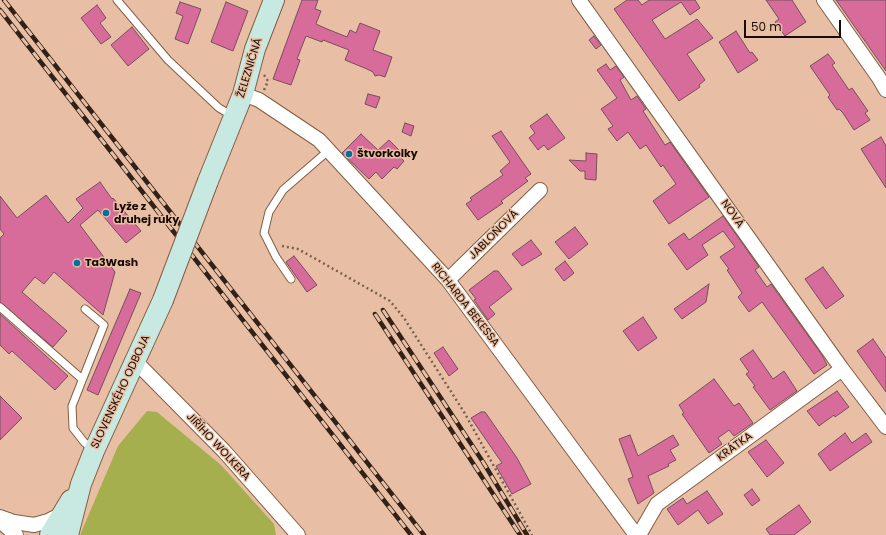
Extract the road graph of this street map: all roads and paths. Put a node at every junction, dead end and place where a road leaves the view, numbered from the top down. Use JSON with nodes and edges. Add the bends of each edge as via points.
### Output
{"nodes":[{"id":1,"x":117,"y":0,"type":"edge"},
{"id":2,"x":274,"y":0,"type":"edge"},
{"id":3,"x":579,"y":0,"type":"edge"},
{"id":4,"x":824,"y":0,"type":"edge"},
{"id":5,"x":886,"y":90,"type":"edge"},
{"id":6,"x":243,"y":94,"type":"junction"},
{"id":7,"x":233,"y":116,"type":"junction"},
{"id":8,"x":328,"y":151,"type":"junction"},
{"id":9,"x":208,"y":181,"type":"joint"},
{"id":10,"x":540,"y":190,"type":"dead end"},
{"id":11,"x":270,"y":244,"type":"junction"},
{"id":12,"x":291,"y":279,"type":"dead end"},
{"id":13,"x":448,"y":280,"type":"junction"},
{"id":14,"x":0,"y":307,"type":"edge"},
{"id":15,"x":85,"y":309,"type":"dead end"},
{"id":16,"x":136,"y":361,"type":"junction"},
{"id":17,"x":842,"y":369,"type":"junction"},
{"id":18,"x":82,"y":379,"type":"junction"},
{"id":19,"x":886,"y":427,"type":"edge"},
{"id":20,"x":94,"y":451,"type":"junction"},
{"id":21,"x":81,"y":484,"type":"junction"},
{"id":22,"x":62,"y":514,"type":"junction"},
{"id":23,"x":0,"y":517,"type":"edge"},
{"id":24,"x":0,"y":521,"type":"edge"},
{"id":25,"x":0,"y":532,"type":"edge"},
{"id":26,"x":2,"y":535,"type":"edge"},
{"id":27,"x":16,"y":535,"type":"edge"},
{"id":28,"x":50,"y":535,"type":"edge"},
{"id":29,"x":68,"y":535,"type":"edge"},
{"id":30,"x":298,"y":535,"type":"edge"},
{"id":31,"x":532,"y":535,"type":"edge"},
{"id":32,"x":636,"y":535,"type":"edge"},
{"id":33,"x":639,"y":535,"type":"edge"}],
"edges":[{"from":1,"to":7,"type":"lane","via":[[168,60],[219,108]]},
{"from":2,"to":6,"type":"street","name":"ŽELEZNIČNÁ","via":[[255,49]]},
{"from":3,"to":17,"type":"street","name":"NOVÁ"},
{"from":4,"to":5,"type":"street"},
{"from":6,"to":7,"type":"street","name":"ŽELEZNIČNÁ"},
{"from":6,"to":8,"type":"street","name":"RICHARDA BEKESSA","via":[[259,100],[298,125],[319,140]]},
{"from":7,"to":9,"type":"street","name":"ŽELEZNIČNÁ"},
{"from":8,"to":11,"type":"lane","via":[[283,190],[269,212],[264,233]]},
{"from":8,"to":13,"type":"street","name":"RICHARDA BEKESSA"},
{"from":9,"to":16,"type":"street","name":"SLOVENSKÉHO ODBOJA","bridge":true,"via":[[163,300]]},
{"from":10,"to":13,"type":"street","name":"JABLOŇOVÁ"},
{"from":11,"to":12,"type":"lane"},
{"from":11,"to":31,"type":"path","via":[[298,249],[390,301],[404,318],[464,412]]},
{"from":13,"to":32,"type":"street","name":"RICHARDA BEKESSA"},
{"from":14,"to":18,"type":"lane"},
{"from":15,"to":18,"type":"lane","via":[[104,325]]},
{"from":16,"to":20,"type":"street","name":"SLOVENSKÉHO ODBOJA"},
{"from":16,"to":30,"type":"street","name":"JIŘÍHO WOLKERA","via":[[224,450]]},
{"from":17,"to":19,"type":"street","name":"NOVÁ"},
{"from":17,"to":33,"type":"street","name":"KRÁTKA","via":[[657,504]]},
{"from":18,"to":20,"type":"lane","via":[[72,406],[73,428]]},
{"from":20,"to":21,"type":"street","name":"SLOVENSKÉHO ODBOJA"},
{"from":21,"to":22,"type":"street","name":"SLOVENSKÉHO ODBOJA"},
{"from":21,"to":29,"type":"street","name":"SLOVENSKÉHO ODBOJA"},
{"from":22,"to":23,"type":"street","via":[[34,525]]},
{"from":22,"to":28,"type":"street","name":"SLOVENSKÉHO ODBOJA"},
{"from":24,"to":27,"type":"street"},
{"from":25,"to":26,"type":"street"}]}
